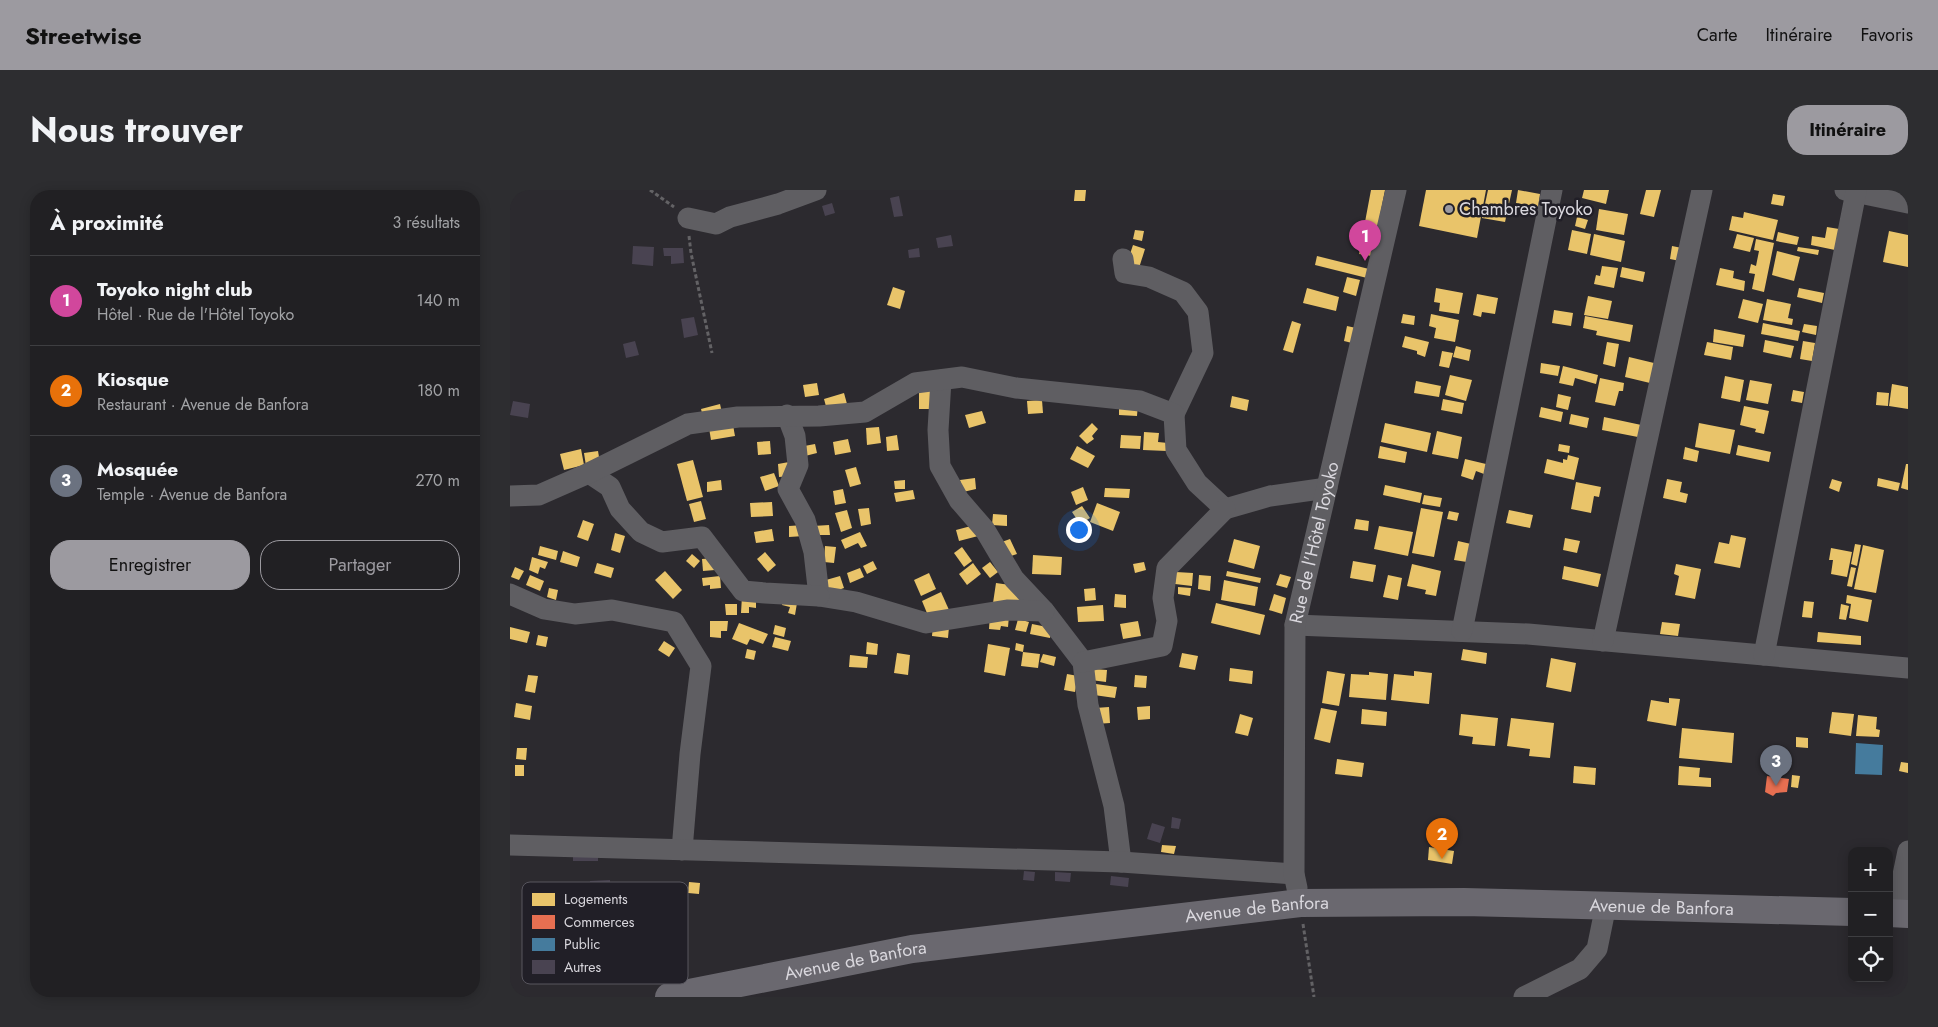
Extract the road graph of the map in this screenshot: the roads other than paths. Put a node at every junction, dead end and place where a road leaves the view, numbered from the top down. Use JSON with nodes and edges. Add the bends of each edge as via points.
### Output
{"nodes":[{"id":1,"x":816,"y":190,"type":"edge"},
{"id":2,"x":1396,"y":190,"type":"edge"},
{"id":3,"x":1552,"y":190,"type":"edge"},
{"id":4,"x":1702,"y":190,"type":"edge"},
{"id":5,"x":1850,"y":191,"type":"edge"},
{"id":6,"x":1908,"y":203,"type":"edge"},
{"id":7,"x":688,"y":218,"type":"road end"},
{"id":8,"x":1123,"y":259,"type":"dead end"},
{"id":9,"x":941,"y":380,"type":"junction"},
{"id":10,"x":1174,"y":414,"type":"junction"},
{"id":11,"x":787,"y":415,"type":"junction"},
{"id":12,"x":589,"y":473,"type":"junction"},
{"id":13,"x":1327,"y":488,"type":"junction"},
{"id":14,"x":510,"y":496,"type":"edge"},
{"id":15,"x":1225,"y":509,"type":"junction"},
{"id":16,"x":510,"y":594,"type":"edge"},
{"id":17,"x":819,"y":596,"type":"junction"},
{"id":18,"x":1044,"y":611,"type":"junction"},
{"id":19,"x":1295,"y":625,"type":"junction"},
{"id":20,"x":1462,"y":631,"type":"junction"},
{"id":21,"x":1603,"y":641,"type":"junction"},
{"id":22,"x":1764,"y":655,"type":"junction"},
{"id":23,"x":1083,"y":662,"type":"junction"},
{"id":24,"x":1908,"y":668,"type":"edge"},
{"id":25,"x":510,"y":845,"type":"edge"},
{"id":26,"x":682,"y":850,"type":"junction"},
{"id":27,"x":1908,"y":851,"type":"edge"},
{"id":28,"x":1121,"y":862,"type":"junction"},
{"id":29,"x":1294,"y":874,"type":"junction"},
{"id":30,"x":1300,"y":904,"type":"junction"},
{"id":31,"x":1606,"y":905,"type":"junction"},
{"id":32,"x":1848,"y":912,"type":"edge"},
{"id":33,"x":1898,"y":913,"type":"edge"},
{"id":34,"x":669,"y":997,"type":"edge"},
{"id":35,"x":1524,"y":997,"type":"edge"}],
"edges":[{"from":1,"to":7,"type":"street","via":[[716,224]]},
{"from":2,"to":13,"type":"street","name":"Rue de l'Hôtel Toyoko"},
{"from":3,"to":20,"type":"street"},
{"from":4,"to":21,"type":"street"},
{"from":5,"to":6,"type":"street"},
{"from":5,"to":22,"type":"street"},
{"from":8,"to":10,"type":"street","via":[[1125,273],[1149,278],[1183,292],[1198,312],[1203,353]]},
{"from":9,"to":10,"type":"street","via":[[962,377],[1016,388],[1140,401]]},
{"from":9,"to":11,"type":"street","via":[[915,383],[865,412]]},
{"from":9,"to":18,"type":"street","via":[[940,466],[959,500],[984,530],[1014,580]]},
{"from":10,"to":15,"type":"street","via":[[1176,450],[1197,483]]},
{"from":11,"to":12,"type":"street","via":[[688,424]]},
{"from":11,"to":17,"type":"street","via":[[795,436],[798,465],[788,489],[805,520],[814,552]]},
{"from":12,"to":14,"type":"street","via":[[539,495]]},
{"from":12,"to":17,"type":"street","via":[[610,487],[620,509],[642,532],[662,542],[702,537],[743,590]]},
{"from":13,"to":15,"type":"street","via":[[1270,496]]},
{"from":13,"to":19,"type":"street","name":"Rue de l'Hôtel Toyoko"},
{"from":15,"to":23,"type":"street","via":[[1167,568],[1164,598],[1167,621],[1162,646]]},
{"from":16,"to":26,"type":"street","via":[[544,609],[575,614],[612,610],[674,622],[701,666]]},
{"from":17,"to":18,"type":"street","via":[[856,602],[926,623],[1007,610]]},
{"from":18,"to":23,"type":"street"},
{"from":19,"to":20,"type":"street"},
{"from":19,"to":29,"type":"street","name":"Rue de l'Hôtel Toyoko"},
{"from":20,"to":21,"type":"street"},
{"from":21,"to":22,"type":"street"},
{"from":22,"to":24,"type":"street"},
{"from":23,"to":28,"type":"street","via":[[1088,705],[1114,806]]},
{"from":25,"to":26,"type":"street"},
{"from":26,"to":28,"type":"street"},
{"from":27,"to":33,"type":"street"},
{"from":28,"to":29,"type":"street"},
{"from":29,"to":30,"type":"street","name":"Rue de l'Hôtel Toyoko"},
{"from":30,"to":31,"type":"main road","name":"Avenue de Banfora","via":[[1464,902]]},
{"from":30,"to":34,"type":"main road","name":"Avenue de Banfora","via":[[912,948]]},
{"from":31,"to":32,"type":"main road","name":"Avenue de Banfora"},
{"from":31,"to":35,"type":"street","via":[[1597,949],[1580,969]]}]}
